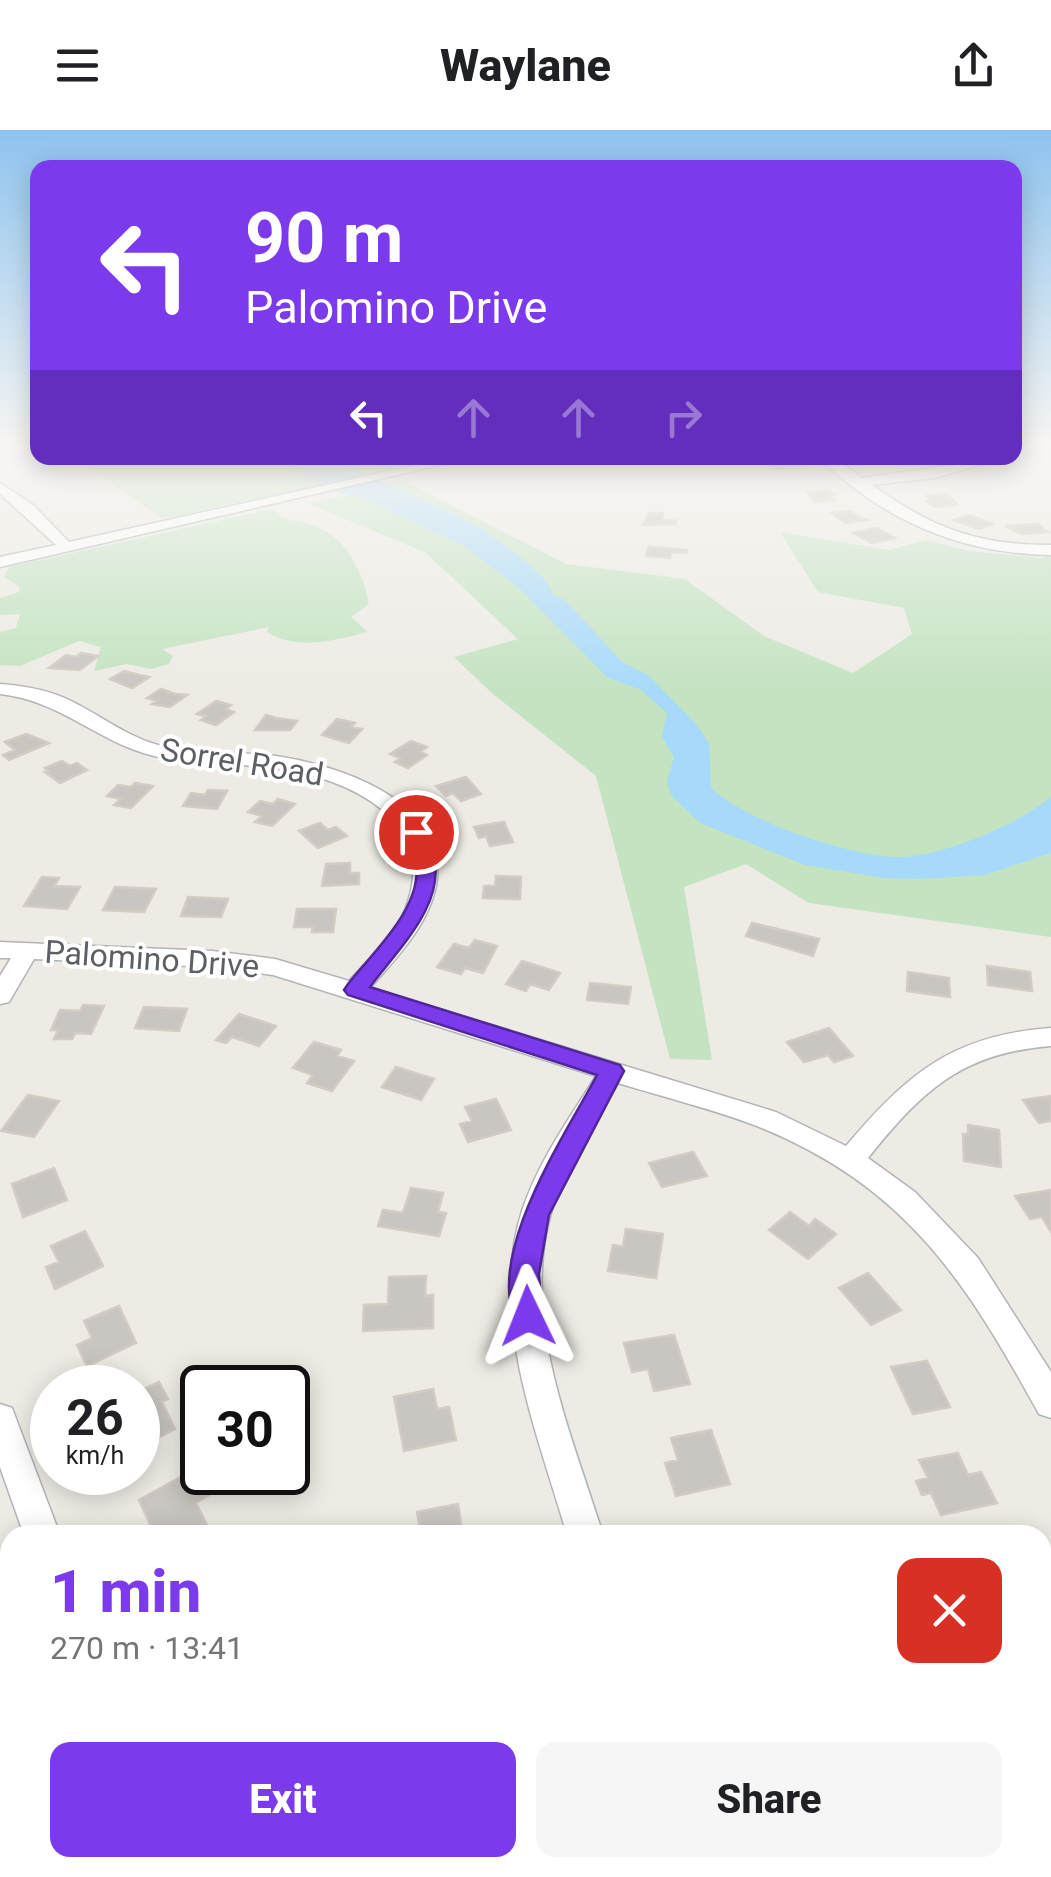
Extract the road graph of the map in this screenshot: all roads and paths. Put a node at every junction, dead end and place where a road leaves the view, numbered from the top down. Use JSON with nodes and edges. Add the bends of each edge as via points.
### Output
{"nodes":[{"id":1,"x":47,"y":528,"type":"edge"},
{"id":2,"x":154,"y":528,"type":"edge"},
{"id":3,"x":926,"y":528,"type":"edge"},
{"id":4,"x":66,"y":547,"type":"junction"},
{"id":5,"x":1051,"y":550,"type":"edge"},
{"id":6,"x":0,"y":562,"type":"edge"},
{"id":7,"x":0,"y":689,"type":"edge"},
{"id":8,"x":14,"y":950,"type":"edge"},
{"id":9,"x":356,"y":990,"type":"junction"},
{"id":10,"x":0,"y":996,"type":"edge"},
{"id":11,"x":1051,"y":1037,"type":"edge"},
{"id":12,"x":612,"y":1071,"type":"junction"},
{"id":13,"x":850,"y":1159,"type":"junction"},
{"id":14,"x":1051,"y":1402,"type":"edge"},
{"id":15,"x":0,"y":1420,"type":"edge"},
{"id":16,"x":38,"y":1525,"type":"edge"},
{"id":17,"x":582,"y":1525,"type":"edge"}],
"edges":[{"from":1,"to":4,"type":"street"},
{"from":2,"to":4,"type":"street"},
{"from":3,"to":5,"type":"street","via":[[1004,549]]},
{"from":4,"to":6,"type":"street"},
{"from":7,"to":9,"type":"street","name":"Sorrel Road","via":[[60,700],[154,750],[304,767],[356,784],[392,806],[416,832],[426,878],[404,931]]},
{"from":8,"to":9,"type":"street","name":"Palomino Drive","via":[[234,960]]},
{"from":8,"to":10,"type":"street"},
{"from":9,"to":12,"type":"street","name":"Palomino Drive"},
{"from":11,"to":13,"type":"street","via":[[984,1045],[942,1064]]},
{"from":12,"to":13,"type":"street","name":"Palomino Drive","via":[[766,1119]]},
{"from":12,"to":17,"type":"street","via":[[542,1197],[525,1274],[530,1338]]},
{"from":13,"to":14,"type":"street","name":"Palomino Drive","via":[[948,1238]]},
{"from":15,"to":16,"type":"street"}]}
